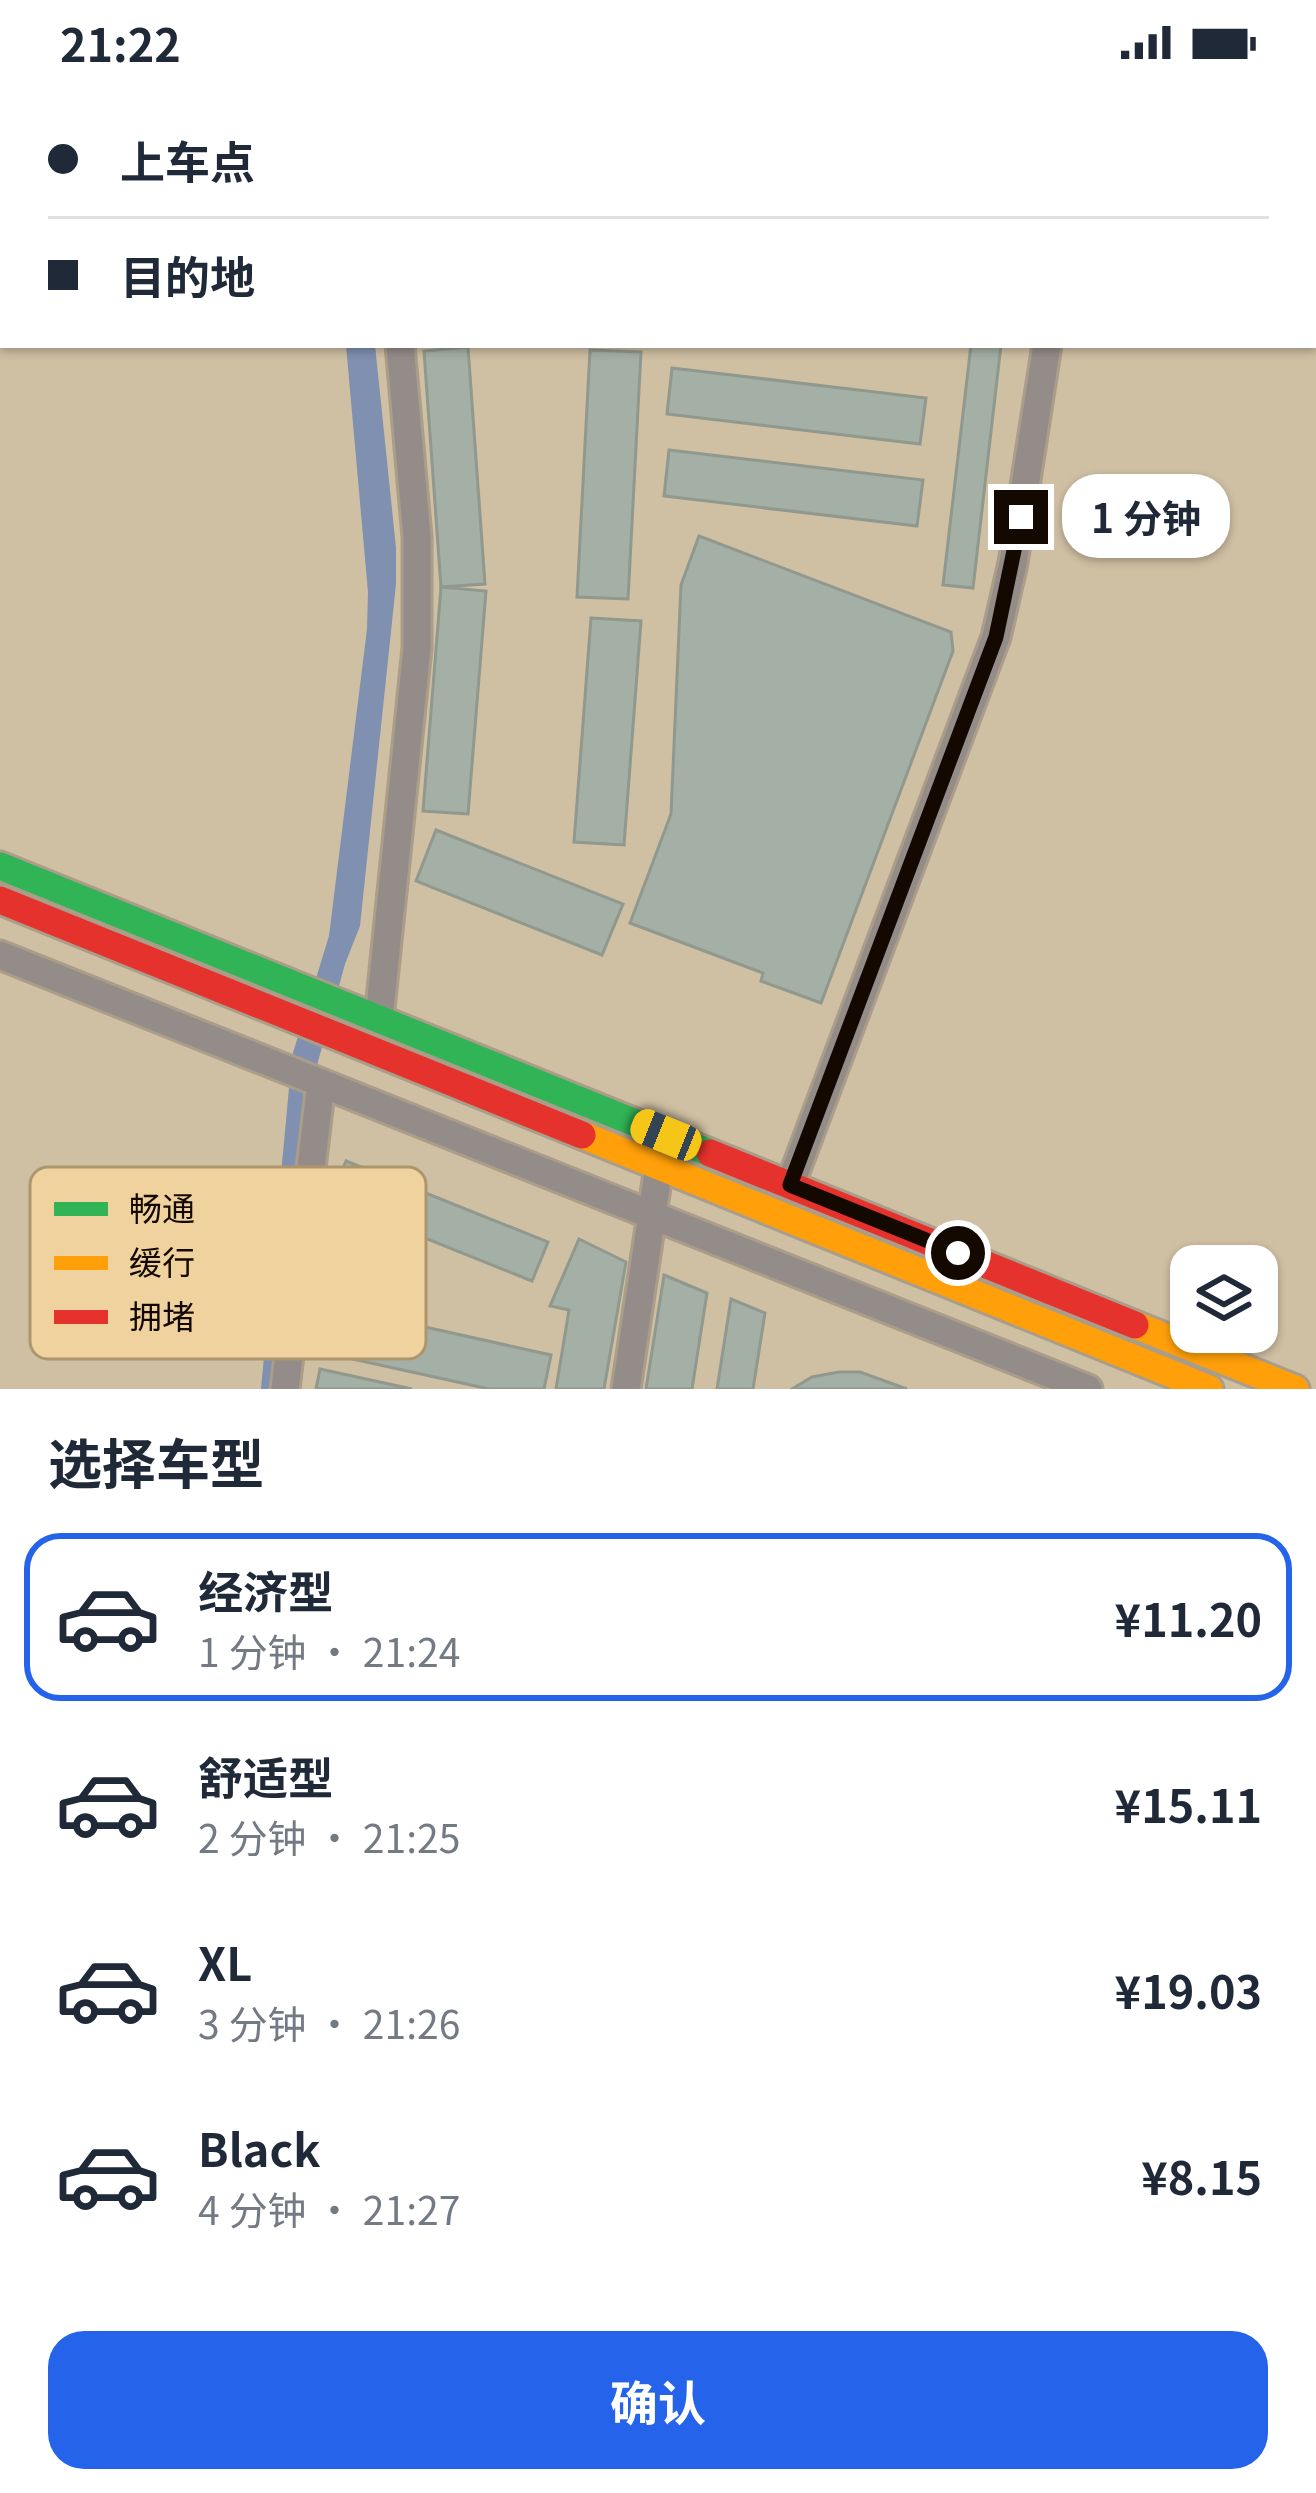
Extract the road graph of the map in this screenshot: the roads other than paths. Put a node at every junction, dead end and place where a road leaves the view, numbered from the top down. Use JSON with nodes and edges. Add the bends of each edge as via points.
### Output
{"nodes":[{"id":1,"x":400,"y":348,"type":"edge"},
{"id":2,"x":1047,"y":348,"type":"edge"},
{"id":3,"x":0,"y":866,"type":"edge"},
{"id":4,"x":0,"y":900,"type":"edge"},
{"id":5,"x":0,"y":955,"type":"edge"},
{"id":6,"x":379,"y":1019,"type":"junction"},
{"id":7,"x":321,"y":1083,"type":"junction"},
{"id":8,"x":311,"y":1167,"type":"edge"},
{"id":9,"x":659,"y":1167,"type":"junction"},
{"id":10,"x":790,"y":1185,"type":"junction"},
{"id":11,"x":652,"y":1215,"type":"junction"},
{"id":12,"x":289,"y":1359,"type":"edge"},
{"id":13,"x":285,"y":1389,"type":"edge"},
{"id":14,"x":626,"y":1389,"type":"edge"},
{"id":15,"x":1088,"y":1389,"type":"edge"},
{"id":16,"x":1209,"y":1389,"type":"edge"},
{"id":17,"x":1294,"y":1389,"type":"edge"}],
"edges":[{"from":1,"to":6,"type":"street","via":[[417,537],[417,648]]},
{"from":2,"to":10,"type":"street","via":[[996,637]]},
{"from":3,"to":6,"type":"main road"},
{"from":4,"to":9,"type":"main road"},
{"from":5,"to":7,"type":"street"},
{"from":6,"to":10,"type":"main road"},
{"from":7,"to":8,"type":"street"},
{"from":7,"to":11,"type":"street"},
{"from":9,"to":11,"type":"street"},
{"from":9,"to":16,"type":"main road"},
{"from":10,"to":17,"type":"main road"},
{"from":11,"to":14,"type":"street"},
{"from":11,"to":15,"type":"street"},
{"from":12,"to":13,"type":"street"}]}
